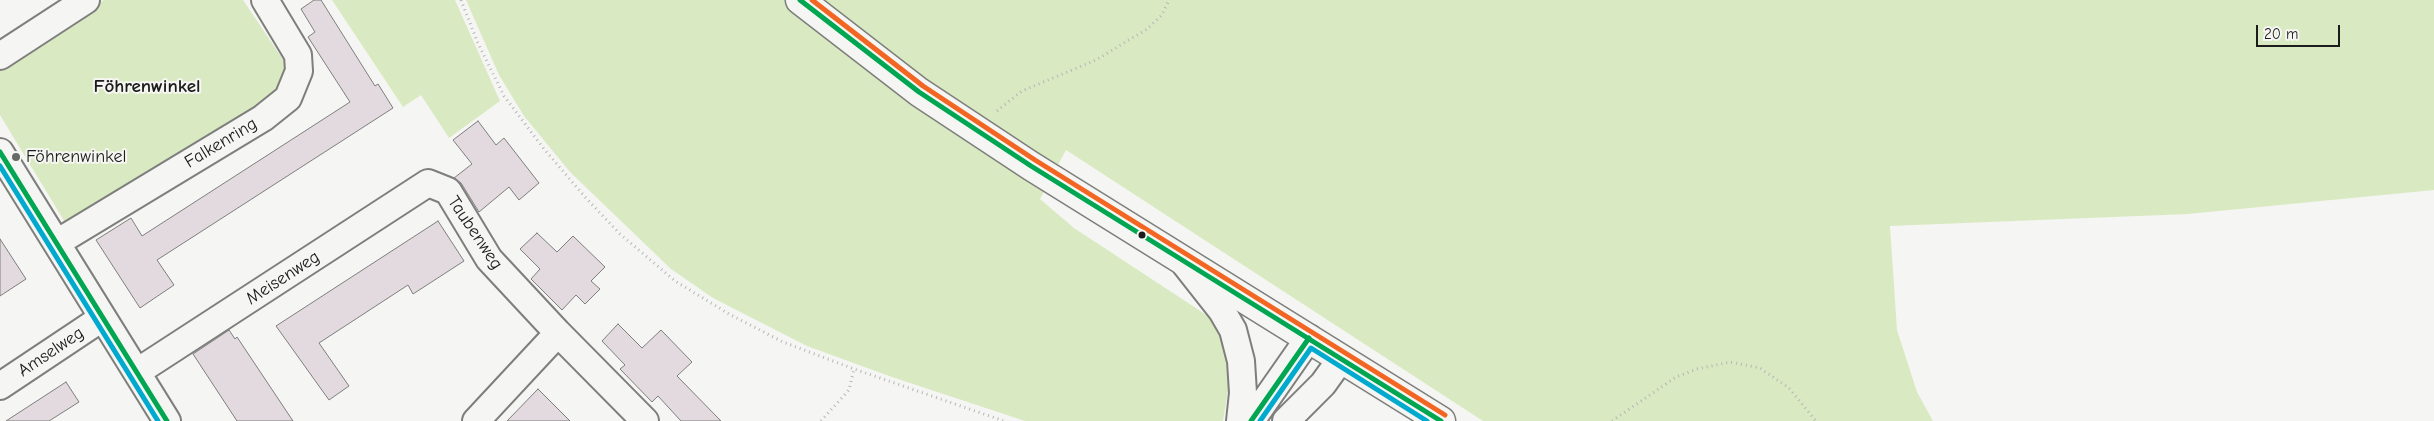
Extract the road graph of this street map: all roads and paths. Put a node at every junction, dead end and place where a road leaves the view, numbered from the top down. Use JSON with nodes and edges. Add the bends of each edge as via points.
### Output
{"nodes":[{"id":1,"x":86,"y":0,"type":"edge"},
{"id":2,"x":265,"y":0,"type":"edge"},
{"id":3,"x":460,"y":0,"type":"edge"},
{"id":4,"x":800,"y":0,"type":"edge"},
{"id":5,"x":1170,"y":0,"type":"edge"},
{"id":6,"x":0,"y":56,"type":"edge"},
{"id":7,"x":974,"y":128,"type":"junction"},
{"id":8,"x":0,"y":152,"type":"edge"},
{"id":9,"x":428,"y":183,"type":"joint"},
{"id":10,"x":58,"y":242,"type":"junction"},
{"id":11,"x":1181,"y":259,"type":"junction"},
{"id":12,"x":102,"y":318,"type":"junction"},
{"id":13,"x":558,"y":333,"type":"junction"},
{"id":14,"x":1309,"y":338,"type":"junction"},
{"id":15,"x":1341,"y":359,"type":"junction"},
{"id":16,"x":854,"y":369,"type":"junction"},
{"id":17,"x":137,"y":372,"type":"junction"},
{"id":18,"x":0,"y":386,"type":"edge"},
{"id":19,"x":167,"y":421,"type":"edge"},
{"id":20,"x":476,"y":421,"type":"edge"},
{"id":21,"x":645,"y":421,"type":"edge"},
{"id":22,"x":821,"y":421,"type":"edge"},
{"id":23,"x":1004,"y":421,"type":"edge"},
{"id":24,"x":1240,"y":421,"type":"edge"},
{"id":25,"x":1251,"y":421,"type":"edge"},
{"id":26,"x":1286,"y":421,"type":"edge"},
{"id":27,"x":1442,"y":421,"type":"edge"},
{"id":28,"x":1612,"y":421,"type":"edge"},
{"id":29,"x":1816,"y":421,"type":"edge"}],
"edges":[{"from":1,"to":6,"type":"street"},
{"from":2,"to":10,"type":"street","name":"Falkenring","via":[[298,54],[299,71],[288,98],[263,118]]},
{"from":3,"to":16,"type":"path","via":[[504,96],[544,149],[620,234],[675,281],[729,314],[783,342]]},
{"from":4,"to":7,"type":"main road","via":[[912,86]]},
{"from":5,"to":7,"type":"path","via":[[1162,15],[1147,29],[1096,60],[1022,91]]},
{"from":7,"to":11,"type":"main road"},
{"from":8,"to":10,"type":"street"},
{"from":9,"to":13,"type":"street","name":"Taubenweg","via":[[448,191],[489,260]]},
{"from":9,"to":17,"type":"street","name":"Meisenweg"},
{"from":10,"to":12,"type":"street"},
{"from":11,"to":14,"type":"main road"},
{"from":11,"to":24,"type":"street","via":[[1233,330],[1241,362],[1243,392]]},
{"from":12,"to":17,"type":"street"},
{"from":12,"to":18,"type":"street","name":"Amselweg"},
{"from":13,"to":20,"type":"street"},
{"from":13,"to":21,"type":"street","name":"Taubenweg"},
{"from":14,"to":15,"type":"main road"},
{"from":14,"to":25,"type":"street"},
{"from":15,"to":26,"type":"street","via":[[1323,384]]},
{"from":15,"to":27,"type":"main road"},
{"from":16,"to":22,"type":"path","via":[[849,390]]},
{"from":16,"to":23,"type":"path"},
{"from":17,"to":19,"type":"street"},
{"from":28,"to":29,"type":"path","via":[[1676,377],[1730,362],[1760,368],[1788,388]]}]}
